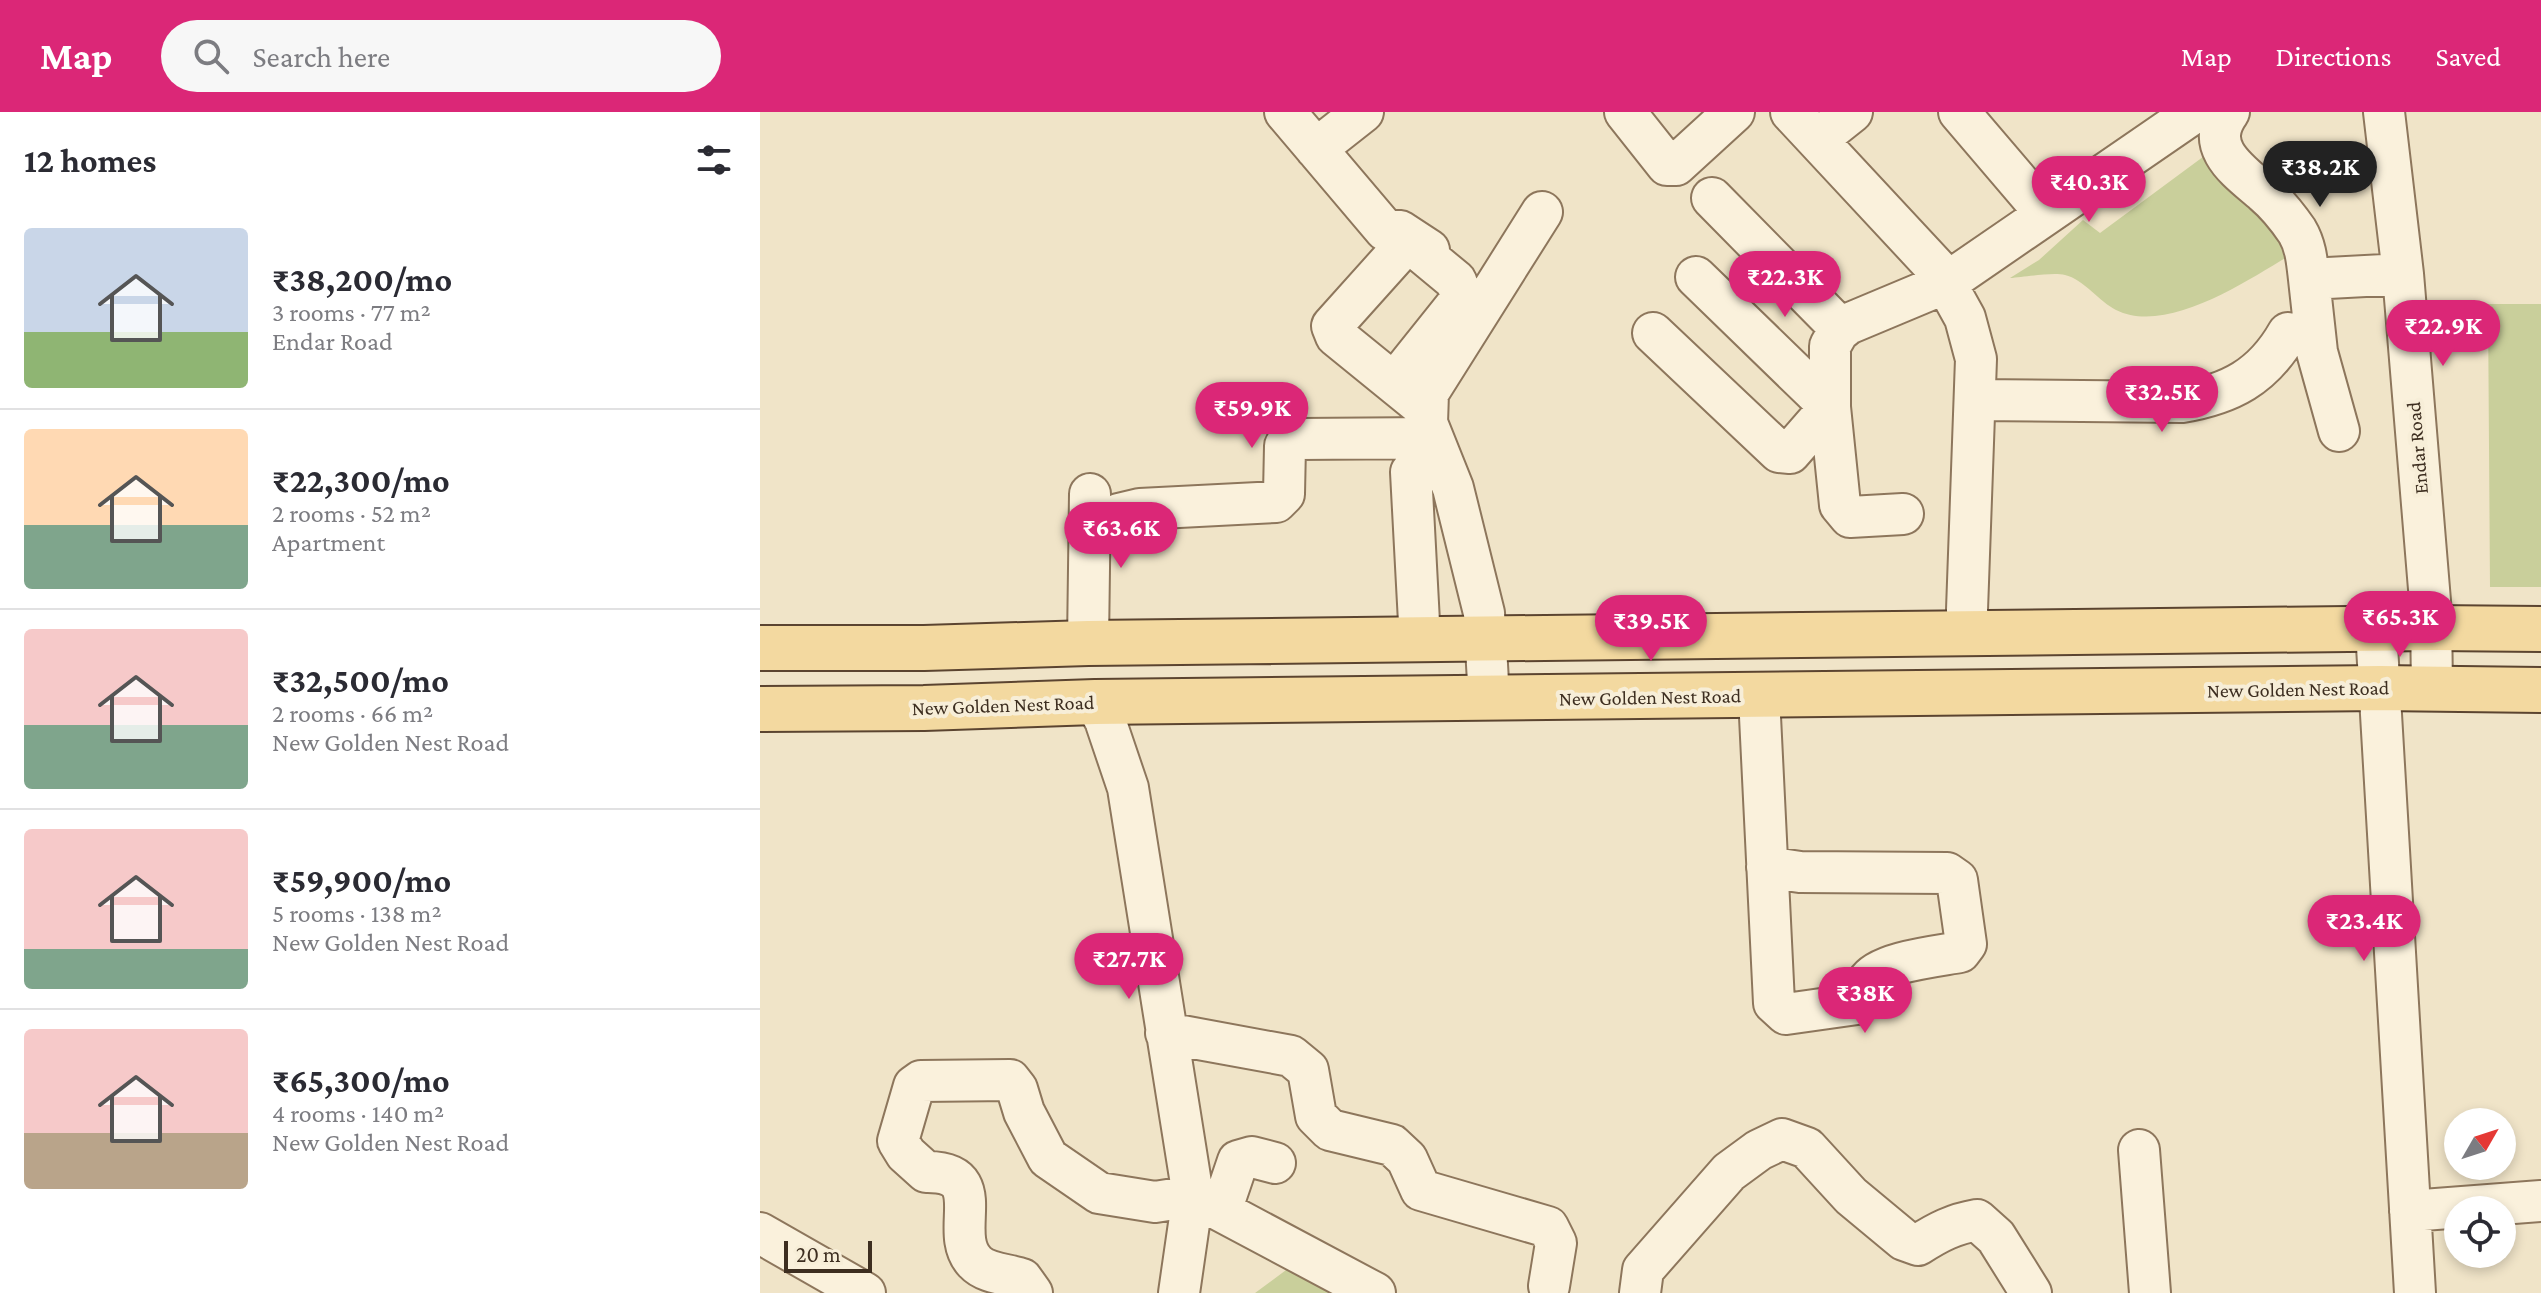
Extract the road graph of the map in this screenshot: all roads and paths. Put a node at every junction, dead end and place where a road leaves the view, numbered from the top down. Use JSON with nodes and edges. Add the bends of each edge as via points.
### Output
{"nodes":[{"id":1,"x":1285,"y":112,"type":"edge"},
{"id":2,"x":1363,"y":112,"type":"edge"},
{"id":3,"x":1625,"y":112,"type":"edge"},
{"id":4,"x":1734,"y":112,"type":"edge"},
{"id":5,"x":1852,"y":112,"type":"edge"},
{"id":6,"x":1959,"y":112,"type":"edge"},
{"id":7,"x":2195,"y":112,"type":"edge"},
{"id":8,"x":2229,"y":112,"type":"edge"},
{"id":9,"x":2384,"y":112,"type":"edge"},
{"id":10,"x":1805,"y":125,"type":"edge"},
{"id":11,"x":1316,"y":149,"type":"junction"},
{"id":12,"x":1712,"y":198,"type":"dead end"},
{"id":13,"x":1542,"y":212,"type":"dead end"},
{"id":14,"x":2046,"y":214,"type":"junction"},
{"id":15,"x":2403,"y":274,"type":"junction"},
{"id":16,"x":1696,"y":277,"type":"dead end"},
{"id":17,"x":2309,"y":279,"type":"junction"},
{"id":18,"x":1946,"y":283,"type":"junction"},
{"id":19,"x":1487,"y":299,"type":"junction"},
{"id":20,"x":1841,"y":329,"type":"junction"},
{"id":21,"x":1653,"y":333,"type":"dead end"},
{"id":22,"x":2288,"y":333,"type":"dead end"},
{"id":23,"x":1394,"y":383,"type":"dead end"},
{"id":24,"x":1975,"y":400,"type":"junction"},
{"id":25,"x":1830,"y":407,"type":"junction"},
{"id":26,"x":1430,"y":424,"type":"junction"},
{"id":27,"x":2339,"y":431,"type":"dead end"},
{"id":28,"x":1411,"y":472,"type":"dead end"},
{"id":29,"x":1903,"y":514,"type":"dead end"},
{"id":30,"x":2432,"y":628,"type":"junction"},
{"id":31,"x":2376,"y":629,"type":"junction"},
{"id":32,"x":2541,"y":629,"type":"edge"},
{"id":33,"x":1969,"y":634,"type":"junction"},
{"id":34,"x":1485,"y":640,"type":"junction"},
{"id":35,"x":1420,"y":641,"type":"junction"},
{"id":36,"x":1088,"y":643,"type":"junction"},
{"id":37,"x":760,"y":648,"type":"edge"},
{"id":38,"x":2380,"y":688,"type":"junction"},
{"id":39,"x":2432,"y":689,"type":"junction"},
{"id":40,"x":2541,"y":690,"type":"edge"},
{"id":41,"x":1759,"y":696,"type":"junction"},
{"id":42,"x":1489,"y":699,"type":"junction"},
{"id":43,"x":1095,"y":702,"type":"junction"},
{"id":44,"x":760,"y":709,"type":"edge"},
{"id":45,"x":1767,"y":867,"type":"junction"},
{"id":46,"x":1166,"y":1033,"type":"junction"},
{"id":47,"x":2139,"y":1150,"type":"dead end"},
{"id":48,"x":1275,"y":1163,"type":"dead end"},
{"id":49,"x":2541,"y":1201,"type":"edge"},
{"id":50,"x":1207,"y":1203,"type":"junction"},
{"id":51,"x":2410,"y":1211,"type":"junction"},
{"id":52,"x":760,"y":1233,"type":"edge"},
{"id":53,"x":1549,"y":1286,"type":"dead end"},
{"id":54,"x":865,"y":1293,"type":"edge"},
{"id":55,"x":1032,"y":1293,"type":"edge"},
{"id":56,"x":1179,"y":1293,"type":"edge"},
{"id":57,"x":1375,"y":1293,"type":"edge"},
{"id":58,"x":1640,"y":1293,"type":"edge"},
{"id":59,"x":2031,"y":1293,"type":"edge"},
{"id":60,"x":2150,"y":1293,"type":"edge"},
{"id":61,"x":2415,"y":1293,"type":"edge"}],
"edges":[{"from":1,"to":11,"type":"street"},
{"from":2,"to":11,"type":"street"},
{"from":3,"to":4,"type":"street","via":[[1667,165],[1676,165]]},
{"from":5,"to":10,"type":"street"},
{"from":6,"to":14,"type":"street"},
{"from":7,"to":14,"type":"street"},
{"from":8,"to":17,"type":"street","via":[[2222,123],[2223,152],[2298,232],[2307,252]]},
{"from":9,"to":15,"type":"street","name":"Endar Road"},
{"from":10,"to":18,"type":"street"},
{"from":11,"to":19,"type":"street","via":[[1385,230],[1413,219],[1411,236]]},
{"from":12,"to":20,"type":"street"},
{"from":13,"to":19,"type":"street"},
{"from":14,"to":18,"type":"street"},
{"from":15,"to":17,"type":"street"},
{"from":15,"to":30,"type":"street","name":"Endar Road"},
{"from":16,"to":25,"type":"street"},
{"from":17,"to":27,"type":"street","via":[[2317,352]]},
{"from":18,"to":20,"type":"street"},
{"from":18,"to":24,"type":"street","via":[[1965,318],[1976,359]]},
{"from":19,"to":26,"type":"street","via":[[1428,393]]},
{"from":20,"to":25,"type":"street","via":[[1830,346]]},
{"from":21,"to":25,"type":"street","via":[[1779,452],[1790,453]]},
{"from":22,"to":24,"type":"street","via":[[2257,372],[2212,397],[2182,402]]},
{"from":23,"to":26,"type":"street"},
{"from":24,"to":33,"type":"street"},
{"from":25,"to":29,"type":"street","via":[[1840,505],[1850,517]]},
{"from":26,"to":34,"type":"street","via":[[1456,502],[1484,613]]},
{"from":26,"to":36,"type":"street","via":[[1299,439],[1285,446],[1284,494],[1276,502],[1119,514],[1089,511]]},
{"from":28,"to":35,"type":"street"},
{"from":30,"to":31,"type":"main road"},
{"from":30,"to":32,"type":"main road"},
{"from":30,"to":39,"type":"street","name":"Endar Road"},
{"from":31,"to":33,"type":"main road"},
{"from":31,"to":38,"type":"street"},
{"from":33,"to":34,"type":"main road"},
{"from":34,"to":35,"type":"main road"},
{"from":34,"to":42,"type":"street"},
{"from":35,"to":36,"type":"main road"},
{"from":36,"to":37,"type":"main road"},
{"from":38,"to":39,"type":"main road","name":"New Golden Nest Road"},
{"from":38,"to":41,"type":"main road","name":"New Golden Nest Road"},
{"from":38,"to":51,"type":"street"},
{"from":39,"to":40,"type":"main road","name":"New Golden Nest Road"},
{"from":41,"to":42,"type":"main road","name":"New Golden Nest Road"},
{"from":41,"to":45,"type":"street"},
{"from":42,"to":43,"type":"main road","name":"New Golden Nest Road"},
{"from":43,"to":44,"type":"main road","name":"New Golden Nest Road"},
{"from":43,"to":46,"type":"street","via":[[1128,788]]},
{"from":45,"to":45,"type":"street","via":[[1774,1003],[1786,1014],[1857,1004],[1869,979],[1883,968],[1960,952],[1966,944],[1957,880],[1947,873]]},
{"from":46,"to":50,"type":"street"},
{"from":46,"to":53,"type":"street","via":[[1291,1056],[1308,1070],[1316,1116],[1330,1130],[1392,1145],[1407,1159],[1421,1190],[1548,1227],[1556,1243]]},
{"from":47,"to":60,"type":"street"},
{"from":48,"to":50,"type":"street","via":[[1252,1157],[1238,1161]]},
{"from":49,"to":51,"type":"street"},
{"from":50,"to":55,"type":"street","via":[[1099,1193],[1048,1158],[1010,1080],[921,1081],[914,1086],[898,1141],[926,1172],[953,1175],[963,1187],[965,1243],[975,1262],[1022,1279]]},
{"from":50,"to":56,"type":"street"},
{"from":50,"to":57,"type":"street"},
{"from":51,"to":61,"type":"street"},
{"from":52,"to":54,"type":"street"},
{"from":58,"to":59,"type":"street","via":[[1643,1270],[1729,1172],[1782,1139],[1807,1148],[1851,1196],[1904,1240],[1918,1245],[1958,1223],[1977,1220],[1996,1237]]}]}
